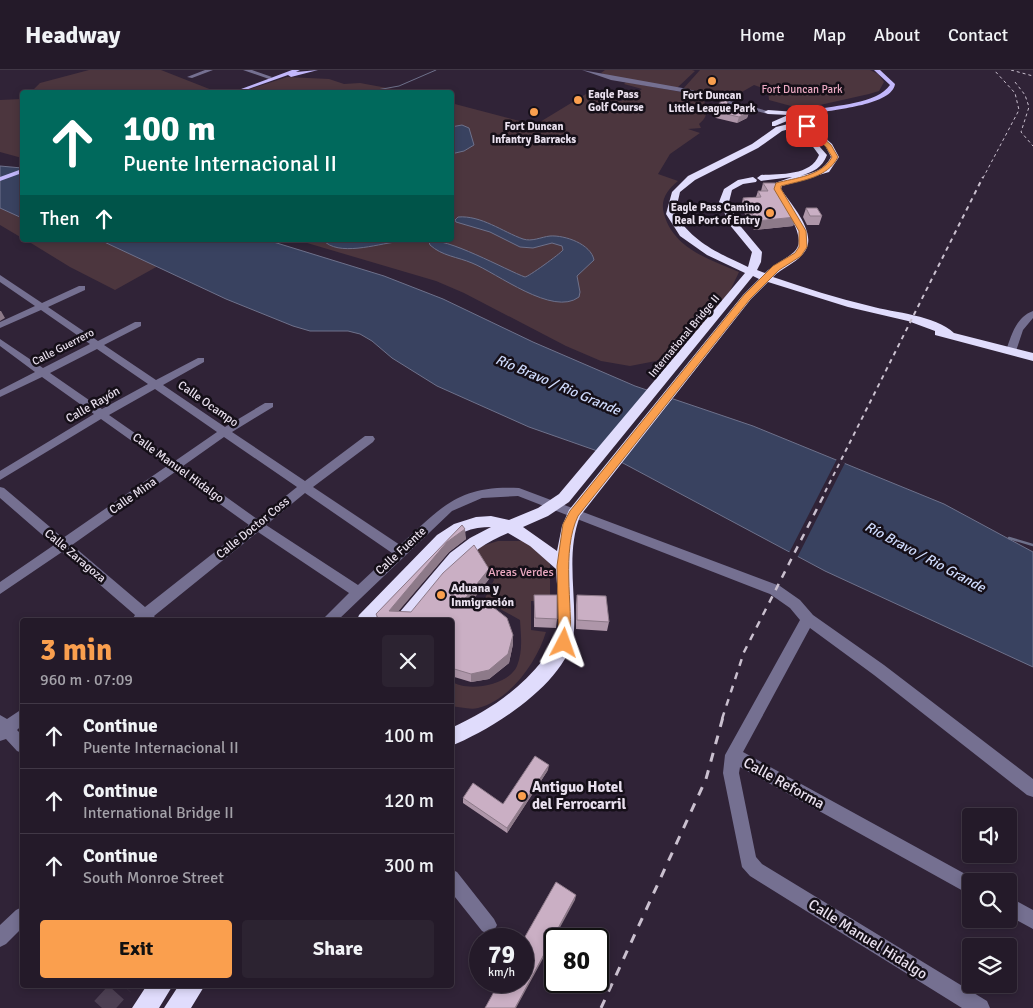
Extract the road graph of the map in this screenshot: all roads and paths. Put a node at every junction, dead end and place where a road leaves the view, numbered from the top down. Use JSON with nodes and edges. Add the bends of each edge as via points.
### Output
{"nodes":[{"id":1,"x":210,"y":70,"type":"edge"},
{"id":2,"x":246,"y":70,"type":"edge"},
{"id":3,"x":297,"y":70,"type":"edge"},
{"id":4,"x":315,"y":70,"type":"edge"},
{"id":5,"x":585,"y":70,"type":"edge"},
{"id":6,"x":605,"y":70,"type":"edge"},
{"id":7,"x":877,"y":70,"type":"edge"},
{"id":8,"x":597,"y":73,"type":"junction"},
{"id":9,"x":190,"y":77,"type":"dead end"},
{"id":10,"x":269,"y":77,"type":"dead end"},
{"id":11,"x":278,"y":77,"type":"junction"},
{"id":12,"x":888,"y":80,"type":"junction"},
{"id":13,"x":242,"y":90,"type":"edge"},
{"id":14,"x":808,"y":108,"type":"junction"},
{"id":15,"x":768,"y":112,"type":"junction"},
{"id":16,"x":797,"y":112,"type":"junction"},
{"id":17,"x":800,"y":123,"type":"junction"},
{"id":18,"x":777,"y":126,"type":"junction"},
{"id":19,"x":806,"y":134,"type":"junction"},
{"id":20,"x":817,"y":171,"type":"junction"},
{"id":21,"x":20,"y":172,"type":"edge"},
{"id":22,"x":0,"y":179,"type":"edge"},
{"id":23,"x":0,"y":278,"type":"edge"},
{"id":24,"x":82,"y":288,"type":"dead end"},
{"id":25,"x":41,"y":307,"type":"junction"},
{"id":26,"x":1033,"y":314,"type":"edge"},
{"id":27,"x":138,"y":324,"type":"dead end"},
{"id":28,"x":0,"y":325,"type":"edge"},
{"id":29,"x":0,"y":342,"type":"edge"},
{"id":30,"x":96,"y":344,"type":"junction"},
{"id":31,"x":1011,"y":351,"type":"junction"},
{"id":32,"x":1033,"y":357,"type":"edge"},
{"id":33,"x":201,"y":360,"type":"dead end"},
{"id":34,"x":43,"y":371,"type":"junction"},
{"id":35,"x":155,"y":384,"type":"junction"},
{"id":36,"x":0,"y":394,"type":"edge"},
{"id":37,"x":269,"y":405,"type":"dead end"},
{"id":38,"x":102,"y":414,"type":"junction"},
{"id":39,"x":224,"y":432,"type":"junction"},
{"id":40,"x":369,"y":439,"type":"dead end"},
{"id":41,"x":176,"y":466,"type":"junction"},
{"id":42,"x":0,"y":476,"type":"edge"},
{"id":43,"x":305,"y":487,"type":"junction"},
{"id":44,"x":0,"y":491,"type":"edge"},
{"id":45,"x":257,"y":525,"type":"junction"},
{"id":46,"x":511,"y":527,"type":"junction"},
{"id":47,"x":62,"y":546,"type":"junction"},
{"id":48,"x":400,"y":552,"type":"junction"},
{"id":49,"x":563,"y":566,"type":"junction"},
{"id":50,"x":0,"y":589,"type":"edge"},
{"id":51,"x":358,"y":592,"type":"junction"},
{"id":52,"x":145,"y":618,"type":"edge"},
{"id":53,"x":331,"y":618,"type":"edge"},
{"id":54,"x":367,"y":618,"type":"edge"},
{"id":55,"x":403,"y":618,"type":"edge"},
{"id":56,"x":808,"y":619,"type":"junction"},
{"id":57,"x":20,"y":717,"type":"edge"},
{"id":58,"x":2,"y":729,"type":"edge"},
{"id":59,"x":454,"y":736,"type":"edge"},
{"id":60,"x":20,"y":744,"type":"edge"},
{"id":61,"x":733,"y":755,"type":"junction"},
{"id":62,"x":1033,"y":789,"type":"edge"},
{"id":63,"x":962,"y":881,"type":"edge"},
{"id":64,"x":454,"y":882,"type":"edge"},
{"id":65,"x":1017,"y":911,"type":"edge"},
{"id":66,"x":20,"y":918,"type":"edge"},
{"id":67,"x":1033,"y":920,"type":"edge"},
{"id":68,"x":488,"y":925,"type":"dead end"},
{"id":69,"x":0,"y":938,"type":"edge"},
{"id":70,"x":160,"y":988,"type":"edge"},
{"id":71,"x":192,"y":988,"type":"edge"},
{"id":72,"x":976,"y":1007,"type":"edge"},
{"id":73,"x":144,"y":1008,"type":"edge"},
{"id":74,"x":176,"y":1008,"type":"edge"}],
"edges":[{"from":1,"to":9,"type":"street"},
{"from":2,"to":10,"type":"street"},
{"from":3,"to":11,"type":"main road"},
{"from":4,"to":11,"type":"main road"},
{"from":5,"to":8,"type":"street"},
{"from":6,"to":8,"type":"street"},
{"from":7,"to":12,"type":"main road"},
{"from":8,"to":15,"type":"street"},
{"from":11,"to":13,"type":"main road"},
{"from":12,"to":14,"type":"main road","via":[[888,86],[878,93]]},
{"from":12,"to":17,"type":"main road","via":[[893,88],[885,95],[816,112]]},
{"from":14,"to":16,"type":"highway"},
{"from":14,"to":17,"type":"main road","via":[[798,114]]},
{"from":15,"to":16,"type":"highway"},
{"from":15,"to":18,"type":"highway","via":[[779,117]]},
{"from":16,"to":18,"type":"highway"},
{"from":17,"to":18,"type":"highway"},
{"from":17,"to":19,"type":"highway"},
{"from":17,"to":20,"type":"highway","via":[[829,146],[835,157],[830,166]]},
{"from":18,"to":19,"type":"highway"},
{"from":18,"to":31,"type":"highway","via":[[755,146],[695,176],[676,191],[671,207],[672,217],[685,236],[706,252],[737,267],[883,316]]},
{"from":19,"to":20,"type":"highway","via":[[824,155]]},
{"from":20,"to":46,"type":"highway","name":"International Bridge II","via":[[740,182],[728,189],[724,202],[732,220],[757,252],[756,262],[736,293],[564,498],[543,513]]},
{"from":20,"to":49,"type":"highway","name":"International Bridge II","via":[[778,185],[804,239],[798,254],[776,268],[747,297],[584,499],[569,524]]},
{"from":21,"to":22,"type":"main road"},
{"from":23,"to":25,"type":"street","name":"Calle Ocampo"},
{"from":24,"to":25,"type":"street"},
{"from":25,"to":28,"type":"street"},
{"from":25,"to":30,"type":"street","name":"Calle Ocampo"},
{"from":26,"to":31,"type":"street","via":[[1020,326]]},
{"from":27,"to":30,"type":"street","name":"Calle Guerrero"},
{"from":29,"to":34,"type":"street","name":"Calle Manuel Hidalgo"},
{"from":30,"to":34,"type":"street","name":"Calle Guerrero"},
{"from":30,"to":35,"type":"street","name":"Calle Ocampo"},
{"from":31,"to":32,"type":"highway"},
{"from":33,"to":35,"type":"street","name":"Calle Rayón"},
{"from":34,"to":36,"type":"street","name":"Calle Guerrero"},
{"from":34,"to":38,"type":"street","name":"Calle Manuel Hidalgo"},
{"from":35,"to":38,"type":"street","name":"Calle Rayón"},
{"from":35,"to":39,"type":"street","name":"Calle Ocampo"},
{"from":37,"to":39,"type":"street","name":"Calle Mina"},
{"from":38,"to":41,"type":"street","name":"Calle Manuel Hidalgo"},
{"from":38,"to":42,"type":"street","name":"Calle Rayón"},
{"from":39,"to":41,"type":"street","name":"Calle Mina"},
{"from":39,"to":43,"type":"street","name":"Calle Ocampo"},
{"from":40,"to":43,"type":"street","name":"Calle Doctor Coss"},
{"from":41,"to":45,"type":"street","name":"Calle Manuel Hidalgo"},
{"from":41,"to":47,"type":"street","name":"Calle Mina"},
{"from":43,"to":45,"type":"street","name":"Calle Doctor Coss"},
{"from":43,"to":48,"type":"street","name":"Calle Ocampo"},
{"from":44,"to":47,"type":"street","name":"Calle Zaragoza"},
{"from":45,"to":51,"type":"street","name":"Calle Manuel Hidalgo"},
{"from":45,"to":52,"type":"street","name":"Calle Doctor Coss"},
{"from":46,"to":49,"type":"highway","via":[[542,547]]},
{"from":46,"to":54,"type":"highway","via":[[482,521],[453,531]]},
{"from":46,"to":55,"type":"highway","name":"International Bridge II","via":[[475,542],[463,552]]},
{"from":47,"to":50,"type":"street","name":"Calle Mina"},
{"from":47,"to":52,"type":"street","name":"Calle Zaragoza"},
{"from":48,"to":51,"type":"street","name":"Calle Fuente"},
{"from":48,"to":56,"type":"street","name":"Calle Fuente","via":[[448,508],[464,498],[496,490],[527,494],[775,590],[795,604]]},
{"from":49,"to":59,"type":"highway","via":[[566,616],[561,649],[525,694],[490,718]]},
{"from":51,"to":53,"type":"street","name":"Calle Fuente"},
{"from":56,"to":61,"type":"street","name":"Calle Reforma"},
{"from":56,"to":62,"type":"street"},
{"from":57,"to":58,"type":"street"},
{"from":58,"to":60,"type":"street"},
{"from":61,"to":63,"type":"street","name":"Calle Reforma"},
{"from":61,"to":72,"type":"street","name":"Calle Manuel Hidalgo","via":[[731,773],[748,861],[756,870]]},
{"from":64,"to":68,"type":"street"},
{"from":65,"to":67,"type":"street"},
{"from":66,"to":69,"type":"street"},
{"from":70,"to":73,"type":"highway"},
{"from":71,"to":74,"type":"highway"}]}
